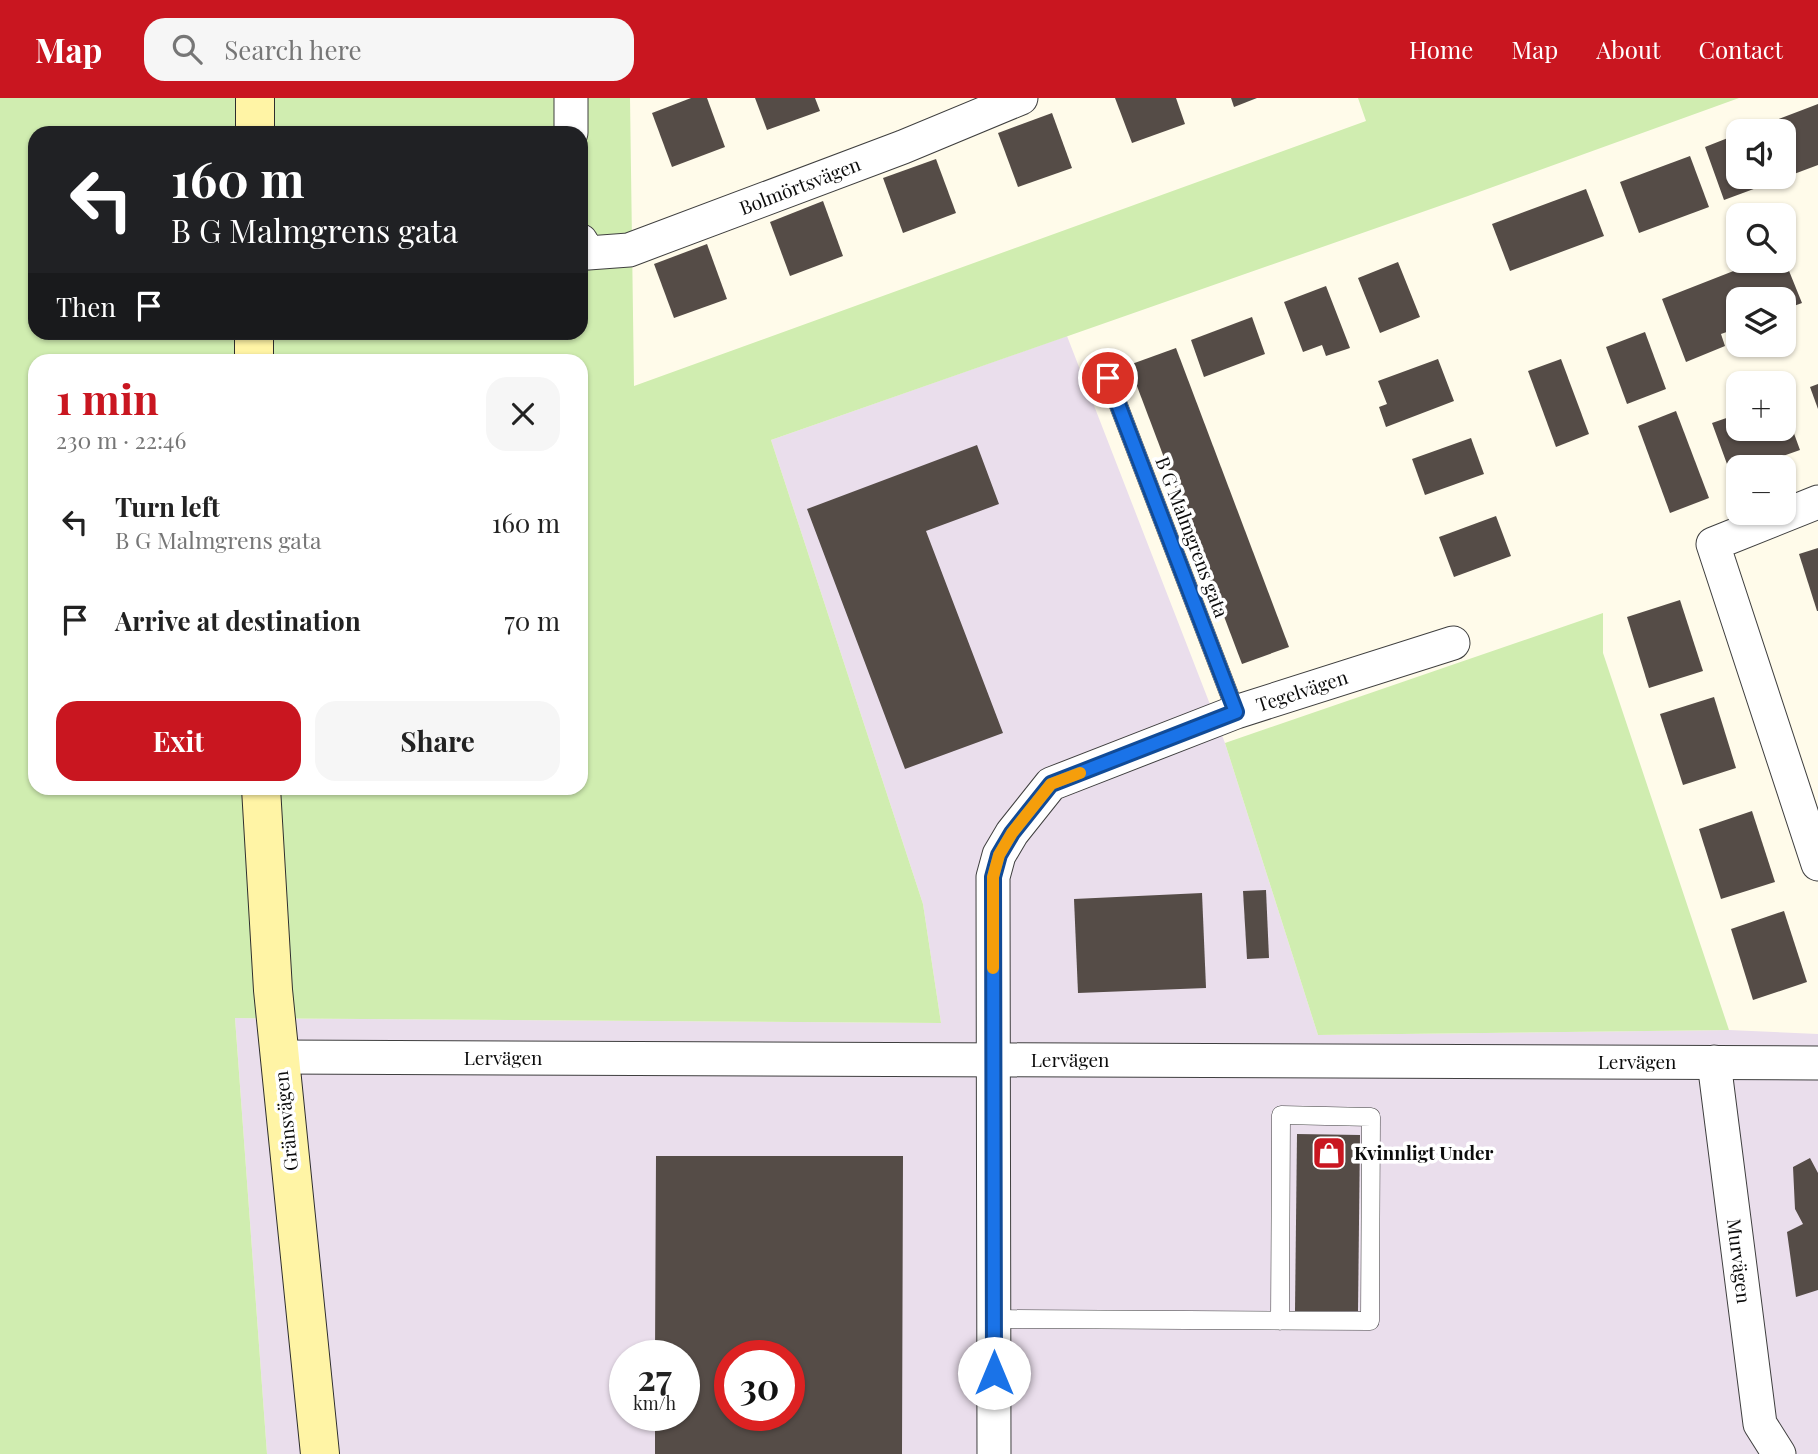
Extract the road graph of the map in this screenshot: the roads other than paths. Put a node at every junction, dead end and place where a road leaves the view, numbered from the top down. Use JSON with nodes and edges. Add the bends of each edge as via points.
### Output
{"nodes":[{"id":1,"x":255,"y":98,"type":"edge"},
{"id":2,"x":571,"y":98,"type":"edge"},
{"id":3,"x":1021,"y":98,"type":"edge"},
{"id":4,"x":255,"y":126,"type":"edge"},
{"id":5,"x":571,"y":126,"type":"edge"},
{"id":6,"x":588,"y":253,"type":"edge"},
{"id":7,"x":1108,"y":378,"type":"dead end"},
{"id":8,"x":1818,"y":502,"type":"edge"},
{"id":9,"x":1453,"y":643,"type":"dead end"},
{"id":10,"x":1236,"y":712,"type":"junction"},
{"id":11,"x":261,"y":795,"type":"edge"},
{"id":12,"x":1818,"y":864,"type":"edge"},
{"id":13,"x":279,"y":1057,"type":"junction"},
{"id":14,"x":993,"y":1059,"type":"junction"},
{"id":15,"x":1714,"y":1062,"type":"junction"},
{"id":16,"x":1818,"y":1063,"type":"edge"},
{"id":17,"x":994,"y":1319,"type":"junction"},
{"id":18,"x":1280,"y":1321,"type":"junction"},
{"id":19,"x":320,"y":1454,"type":"edge"},
{"id":20,"x":994,"y":1454,"type":"edge"},
{"id":21,"x":1779,"y":1454,"type":"edge"}],
"edges":[{"from":1,"to":4,"type":"street"},
{"from":2,"to":5,"type":"street"},
{"from":3,"to":6,"type":"street","name":"Bolmörtsvägen","via":[[628,250]]},
{"from":7,"to":10,"type":"lane","name":"B G Malmgrens gata"},
{"from":8,"to":12,"type":"street","via":[[1713,544]]},
{"from":9,"to":10,"type":"street","name":"Tegelvägen"},
{"from":10,"to":14,"type":"street","name":"Tegelvägen","via":[[1051,784],[1012,833],[993,877]]},
{"from":11,"to":13,"type":"street","name":"Gränsvägen"},
{"from":13,"to":14,"type":"street","name":"Lervägen"},
{"from":13,"to":19,"type":"street","name":"Gränsvägen"},
{"from":14,"to":15,"type":"street","name":"Lervägen"},
{"from":14,"to":17,"type":"street","name":"Tegelvägen"},
{"from":15,"to":16,"type":"street","name":"Lervägen"},
{"from":15,"to":21,"type":"street","name":"Murvägen","via":[[1760,1424]]},
{"from":17,"to":18,"type":"lane"},
{"from":17,"to":20,"type":"street","name":"Tegelvägen"},
{"from":18,"to":18,"type":"lane","via":[[1281,1115],[1371,1117],[1370,1321]]}]}
